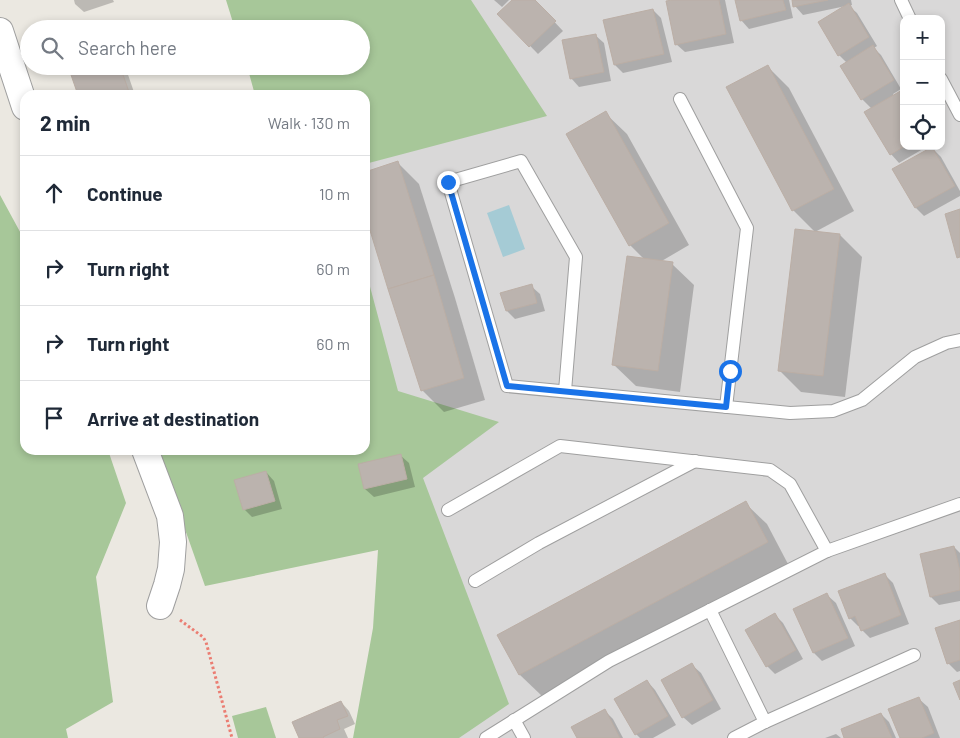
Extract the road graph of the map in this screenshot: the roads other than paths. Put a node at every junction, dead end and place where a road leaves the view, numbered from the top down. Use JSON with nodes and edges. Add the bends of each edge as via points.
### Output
{"nodes":[{"id":1,"x":901,"y":0,"type":"edge"},
{"id":2,"x":908,"y":15,"type":"edge"},
{"id":3,"x":0,"y":31,"type":"edge"},
{"id":4,"x":945,"y":87,"type":"edge"},
{"id":5,"x":20,"y":92,"type":"edge"},
{"id":6,"x":680,"y":99,"type":"dead end"},
{"id":7,"x":960,"y":115,"type":"edge"},
{"id":8,"x":960,"y":340,"type":"edge"},
{"id":9,"x":565,"y":391,"type":"junction"},
{"id":10,"x":726,"y":407,"type":"junction"},
{"id":11,"x":147,"y":455,"type":"edge"},
{"id":12,"x":695,"y":461,"type":"junction"},
{"id":13,"x":960,"y":504,"type":"edge"},
{"id":14,"x":448,"y":510,"type":"dead end"},
{"id":15,"x":827,"y":551,"type":"junction"},
{"id":16,"x":475,"y":581,"type":"dead end"},
{"id":17,"x":160,"y":606,"type":"road end"},
{"id":18,"x":710,"y":610,"type":"junction"},
{"id":19,"x":914,"y":655,"type":"dead end"},
{"id":20,"x":514,"y":720,"type":"junction"},
{"id":21,"x":765,"y":722,"type":"junction"},
{"id":22,"x":486,"y":738,"type":"edge"},
{"id":23,"x":524,"y":738,"type":"edge"},
{"id":24,"x":734,"y":738,"type":"edge"}],
"edges":[{"from":1,"to":2,"type":"lane"},
{"from":3,"to":5,"type":"street"},
{"from":4,"to":7,"type":"lane"},
{"from":6,"to":10,"type":"lane","via":[[747,228]]},
{"from":8,"to":10,"type":"lane","via":[[915,357],[862,400],[833,411],[790,413]]},
{"from":9,"to":9,"type":"lane","via":[[576,257],[521,160],[448,182],[507,386]]},
{"from":9,"to":10,"type":"lane"},
{"from":11,"to":17,"type":"street","via":[[170,516],[173,542],[171,569]]},
{"from":12,"to":14,"type":"lane","via":[[560,446]]},
{"from":12,"to":15,"type":"lane","via":[[770,470],[790,484]]},
{"from":12,"to":16,"type":"lane","via":[[539,543]]},
{"from":13,"to":15,"type":"lane"},
{"from":15,"to":18,"type":"lane"},
{"from":18,"to":20,"type":"lane","via":[[609,661]]},
{"from":18,"to":21,"type":"lane"},
{"from":19,"to":21,"type":"lane"},
{"from":20,"to":22,"type":"lane"},
{"from":20,"to":23,"type":"lane"},
{"from":21,"to":24,"type":"lane"}]}
